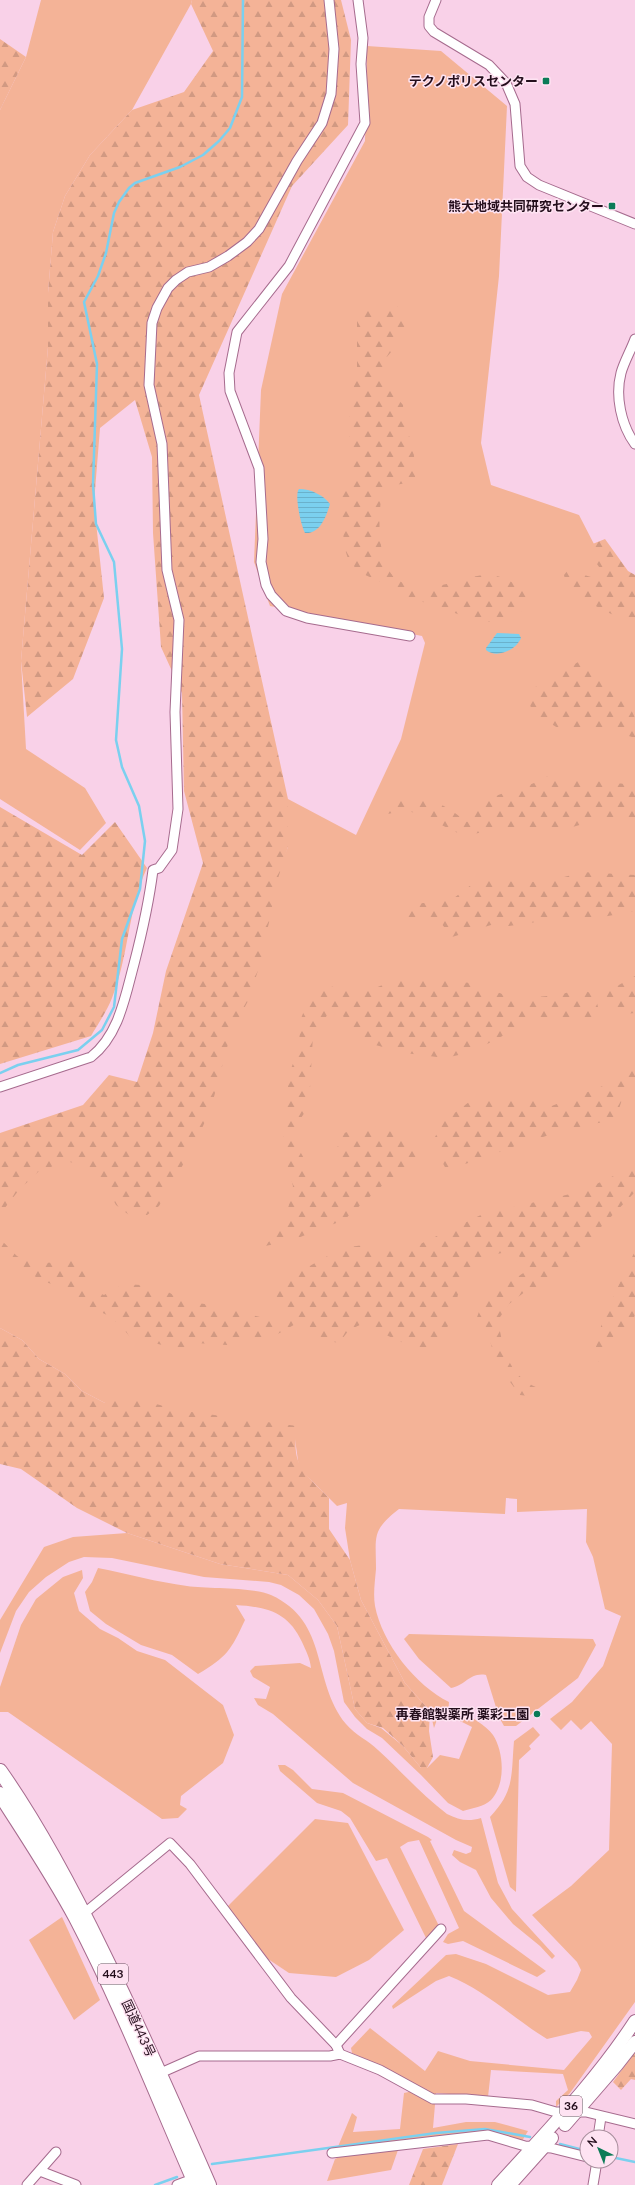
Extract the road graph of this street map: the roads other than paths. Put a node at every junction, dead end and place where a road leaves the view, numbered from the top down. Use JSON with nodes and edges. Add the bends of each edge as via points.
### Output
{"nodes":[{"id":1,"x":329,"y":0,"type":"edge"},
{"id":2,"x":358,"y":0,"type":"edge"},
{"id":3,"x":436,"y":0,"type":"edge"},
{"id":4,"x":635,"y":224,"type":"edge"},
{"id":5,"x":635,"y":339,"type":"edge"},
{"id":6,"x":635,"y":444,"type":"edge"},
{"id":7,"x":410,"y":636,"type":"dead end"},
{"id":8,"x":0,"y":1088,"type":"edge"},
{"id":9,"x":0,"y":1771,"type":"edge"},
{"id":10,"x":0,"y":1794,"type":"edge"},
{"id":11,"x":80,"y":1916,"type":"junction"},
{"id":12,"x":441,"y":1929,"type":"dead end"},
{"id":13,"x":635,"y":2021,"type":"edge"},
{"id":14,"x":635,"y":2042,"type":"edge"},
{"id":15,"x":338,"y":2049,"type":"junction"},
{"id":16,"x":154,"y":2075,"type":"junction"},
{"id":17,"x":571,"y":2112,"type":"junction"},
{"id":18,"x":601,"y":2118,"type":"junction"},
{"id":19,"x":635,"y":2124,"type":"edge"},
{"id":20,"x":599,"y":2129,"type":"edge"},
{"id":21,"x":538,"y":2147,"type":"junction"},
{"id":22,"x":56,"y":2152,"type":"dead end"},
{"id":23,"x":332,"y":2153,"type":"dead end"},
{"id":24,"x":579,"y":2155,"type":"edge"},
{"id":25,"x":596,"y":2169,"type":"edge"},
{"id":26,"x":40,"y":2171,"type":"junction"},
{"id":27,"x":195,"y":2182,"type":"edge"},
{"id":28,"x":27,"y":2185,"type":"edge"},
{"id":29,"x":76,"y":2185,"type":"edge"},
{"id":30,"x":177,"y":2185,"type":"edge"},
{"id":31,"x":209,"y":2185,"type":"edge"},
{"id":32,"x":498,"y":2185,"type":"edge"},
{"id":33,"x":510,"y":2185,"type":"edge"},
{"id":34,"x":593,"y":2185,"type":"edge"}],
"edges":[{"from":1,"to":8,"type":"street","via":[[334,49],[331,94],[322,123],[297,161],[259,229],[248,242],[209,267],[188,272],[176,280],[168,288],[152,323],[149,385],[162,444],[167,570],[179,620],[174,712],[178,809],[172,850],[159,868],[153,870],[144,928],[121,1012],[101,1049],[91,1057]]},
{"from":2,"to":7,"type":"street","via":[[363,38],[361,64],[365,123],[289,266],[238,332],[231,356],[230,391],[259,468],[263,539],[261,562],[271,595],[286,611],[307,618]]},
{"from":3,"to":4,"type":"street","via":[[429,17],[429,26],[434,32],[489,65],[506,83],[516,104],[520,166],[527,177],[539,185]]},
{"from":5,"to":6,"type":"street","via":[[621,374],[620,409],[624,426]]},
{"from":9,"to":11,"type":"highway","name":"国道443号","number":"443","via":[[45,1842]]},
{"from":10,"to":11,"type":"highway","name":"国道443号","number":"443"},
{"from":11,"to":15,"type":"street","via":[[170,1843],[190,1864],[291,1998]]},
{"from":11,"to":16,"type":"highway","name":"国道443号","number":"443"},
{"from":12,"to":15,"type":"street"},
{"from":13,"to":17,"type":"main road","number":"36"},
{"from":14,"to":17,"type":"main road","number":"36"},
{"from":15,"to":16,"type":"street","via":[[330,2056],[314,2057],[199,2056]]},
{"from":15,"to":17,"type":"street","via":[[433,2099],[532,2105],[556,2112]]},
{"from":16,"to":27,"type":"highway","name":"国道443号","number":"443"},
{"from":16,"to":31,"type":"highway","name":"国道443号","number":"443"},
{"from":17,"to":18,"type":"street","via":[[586,2112]]},
{"from":17,"to":21,"type":"main road","number":"36"},
{"from":18,"to":19,"type":"street"},
{"from":18,"to":20,"type":"street"},
{"from":21,"to":23,"type":"street","via":[[488,2135]]},
{"from":21,"to":24,"type":"street"},
{"from":21,"to":32,"type":"main road","number":"36"},
{"from":21,"to":33,"type":"main road","number":"36"},
{"from":22,"to":26,"type":"street"},
{"from":25,"to":34,"type":"street"},
{"from":26,"to":28,"type":"street"},
{"from":26,"to":29,"type":"street"},
{"from":27,"to":30,"type":"street"}]}
